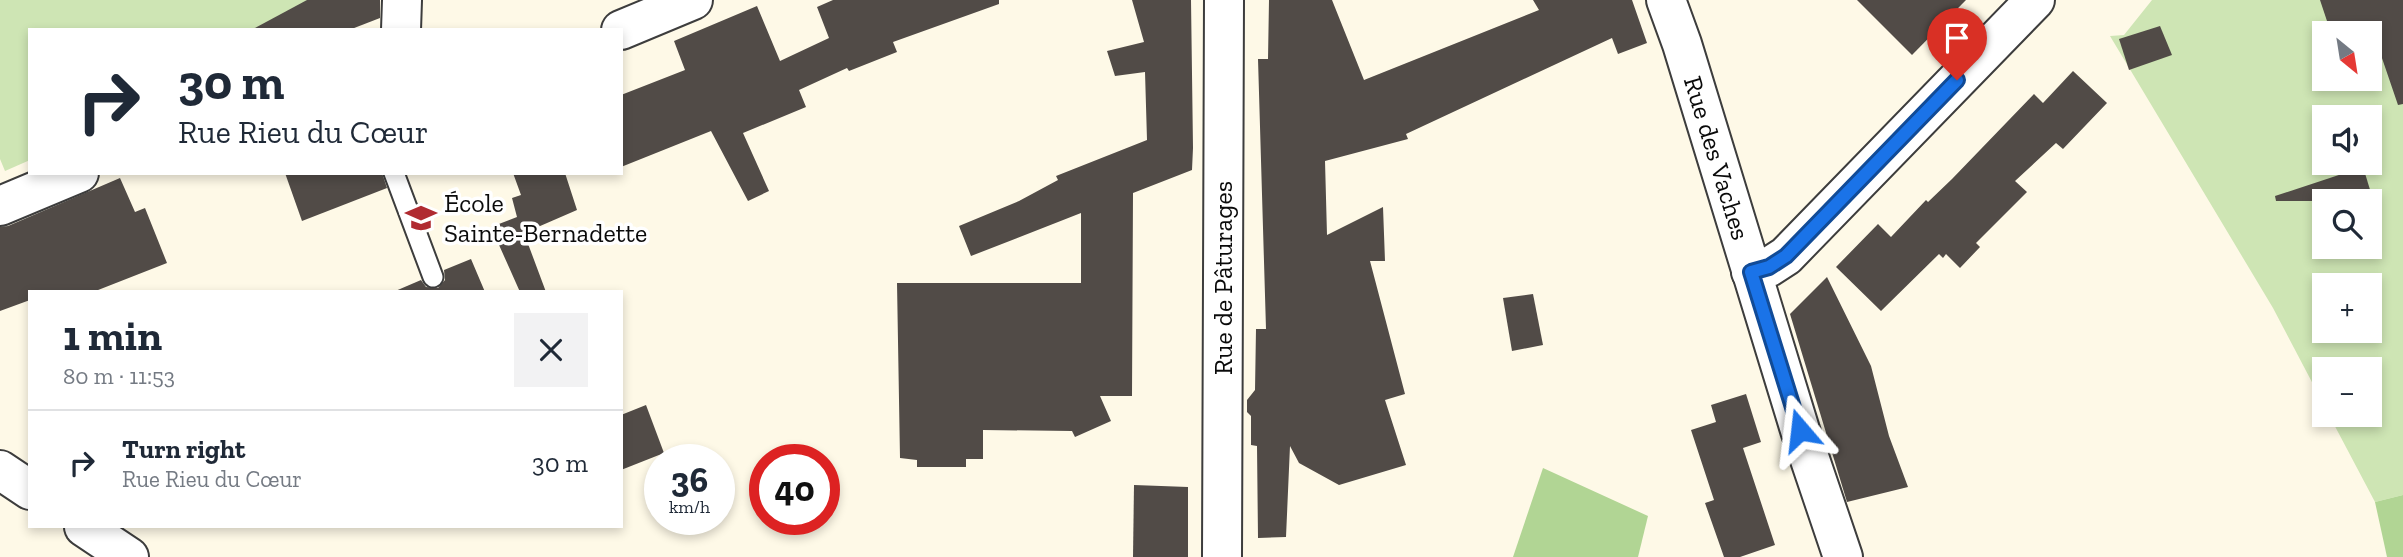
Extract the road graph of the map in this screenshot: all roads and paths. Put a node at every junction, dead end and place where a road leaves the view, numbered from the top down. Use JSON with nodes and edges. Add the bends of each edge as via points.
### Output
{"nodes":[{"id":1,"x":402,"y":0,"type":"edge"},
{"id":2,"x":693,"y":0,"type":"edge"},
{"id":3,"x":1224,"y":0,"type":"edge"},
{"id":4,"x":1666,"y":0,"type":"edge"},
{"id":5,"x":2035,"y":0,"type":"edge"},
{"id":6,"x":401,"y":28,"type":"edge"},
{"id":7,"x":623,"y":29,"type":"edge"},
{"id":8,"x":74,"y":175,"type":"edge"},
{"id":9,"x":395,"y":175,"type":"edge"},
{"id":10,"x":0,"y":206,"type":"edge"},
{"id":11,"x":1751,"y":272,"type":"junction"},
{"id":12,"x":433,"y":277,"type":"dead end"},
{"id":13,"x":0,"y":470,"type":"edge"},
{"id":14,"x":28,"y":489,"type":"edge"},
{"id":15,"x":86,"y":528,"type":"edge"},
{"id":16,"x":129,"y":557,"type":"edge"},
{"id":17,"x":1222,"y":557,"type":"edge"},
{"id":18,"x":1843,"y":557,"type":"edge"}],
"edges":[{"from":1,"to":6,"type":"street"},
{"from":2,"to":7,"type":"street"},
{"from":3,"to":17,"type":"street","name":"Rue de Pâturages"},
{"from":4,"to":11,"type":"street","name":"Rue des Vaches"},
{"from":5,"to":11,"type":"street","via":[[1786,256]]},
{"from":8,"to":10,"type":"street"},
{"from":9,"to":12,"type":"lane"},
{"from":11,"to":18,"type":"street","name":"Rue des Vaches"},
{"from":13,"to":14,"type":"street"},
{"from":15,"to":16,"type":"street"}]}
